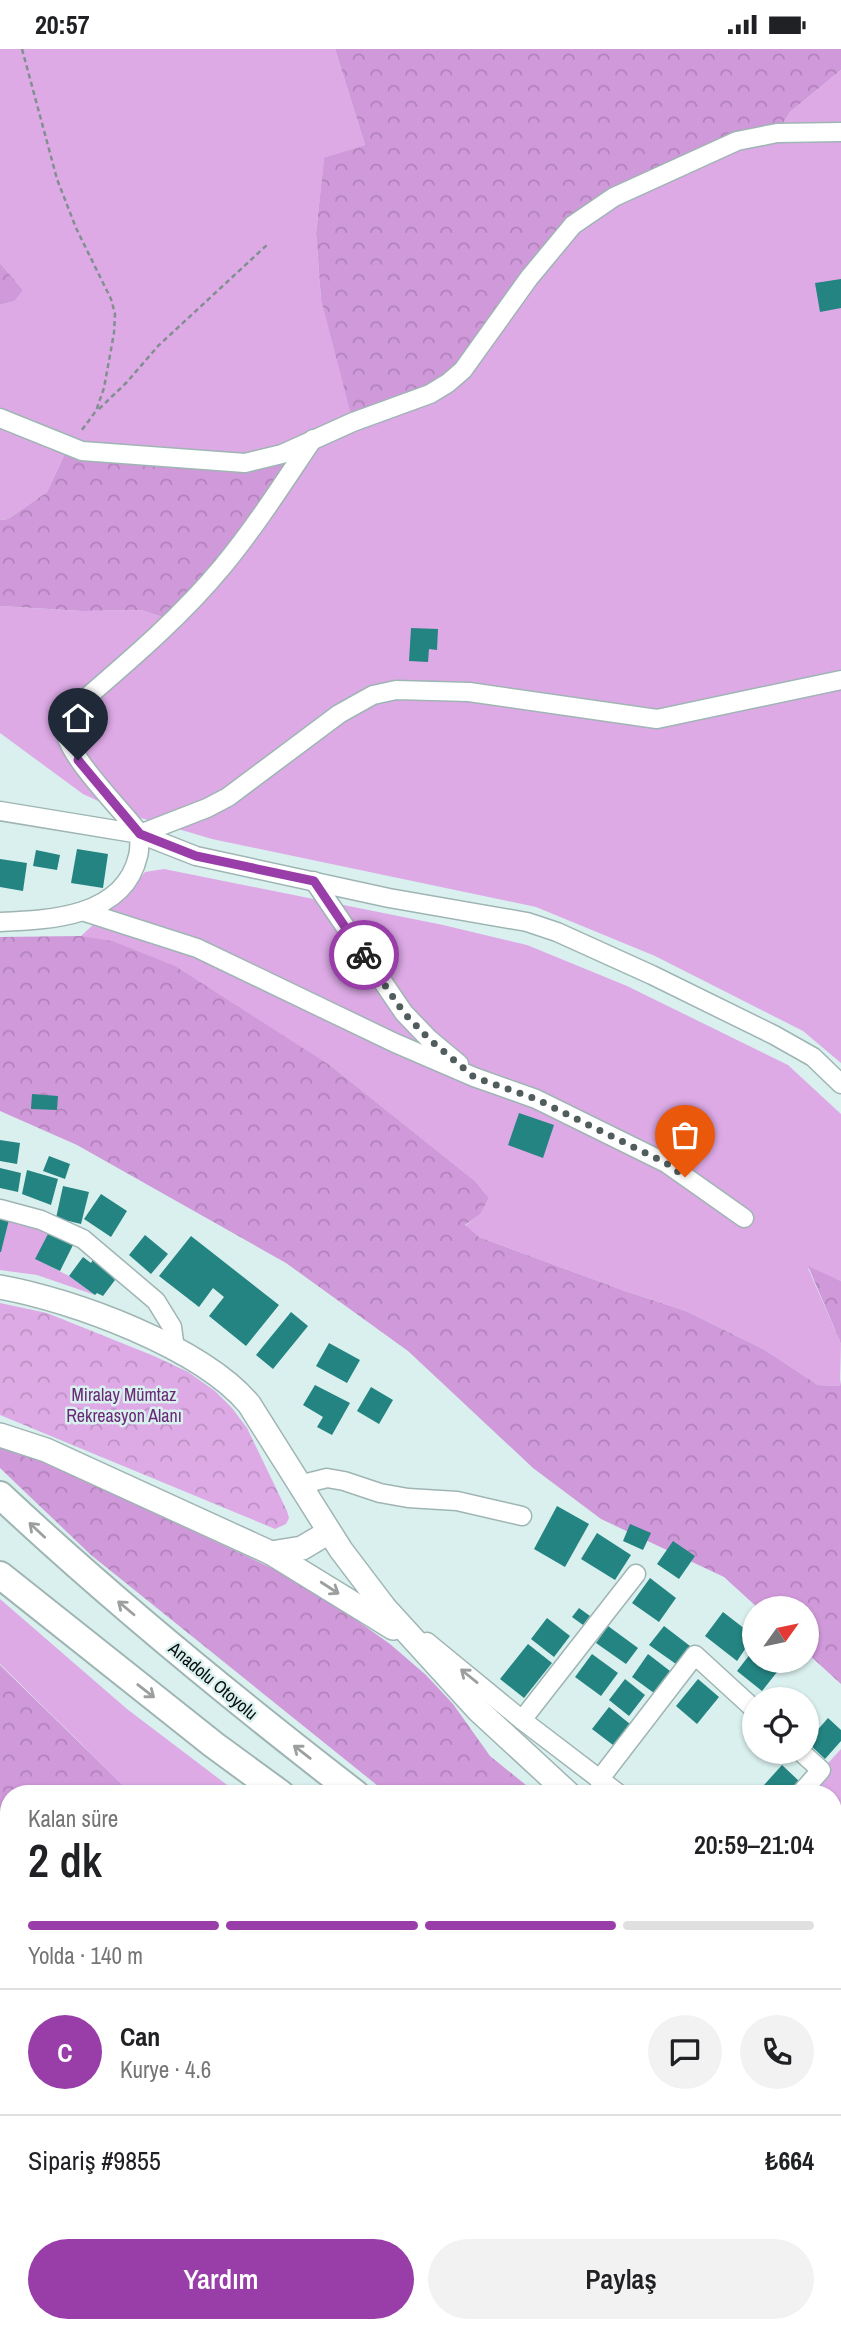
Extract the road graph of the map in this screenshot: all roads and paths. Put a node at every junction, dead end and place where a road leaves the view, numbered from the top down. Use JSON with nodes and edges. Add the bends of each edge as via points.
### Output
{"nodes":[{"id":1,"x":22,"y":49,"type":"edge"},
{"id":2,"x":841,"y":132,"type":"edge"},
{"id":3,"x":268,"y":244,"type":"dead end"},
{"id":4,"x":96,"y":411,"type":"junction"},
{"id":5,"x":0,"y":418,"type":"edge"},
{"id":6,"x":313,"y":439,"type":"junction"},
{"id":7,"x":72,"y":448,"type":"junction"},
{"id":8,"x":841,"y":680,"type":"edge"},
{"id":9,"x":0,"y":811,"type":"edge"},
{"id":10,"x":140,"y":834,"type":"junction"},
{"id":11,"x":314,"y":881,"type":"junction"},
{"id":12,"x":85,"y":912,"type":"junction"},
{"id":13,"x":0,"y":922,"type":"edge"},
{"id":14,"x":474,"y":1077,"type":"junction"},
{"id":15,"x":841,"y":1084,"type":"edge"},
{"id":16,"x":0,"y":1209,"type":"edge"},
{"id":17,"x":744,"y":1218,"type":"dead end"},
{"id":18,"x":0,"y":1287,"type":"edge"},
{"id":19,"x":175,"y":1349,"type":"junction"},
{"id":20,"x":0,"y":1435,"type":"edge"},
{"id":21,"x":299,"y":1485,"type":"junction"},
{"id":22,"x":0,"y":1495,"type":"edge"},
{"id":23,"x":522,"y":1516,"type":"dead end"},
{"id":24,"x":329,"y":1532,"type":"junction"},
{"id":25,"x":271,"y":1553,"type":"junction"},
{"id":26,"x":636,"y":1574,"type":"dead end"},
{"id":27,"x":0,"y":1575,"type":"edge"},
{"id":28,"x":385,"y":1608,"type":"junction"},
{"id":29,"x":413,"y":1640,"type":"junction"},
{"id":30,"x":742,"y":1698,"type":"edge"},
{"id":31,"x":522,"y":1720,"type":"junction"},
{"id":32,"x":815,"y":1764,"type":"edge"},
{"id":33,"x":599,"y":1780,"type":"junction"},
{"id":34,"x":269,"y":1785,"type":"edge"},
{"id":35,"x":344,"y":1785,"type":"edge"},
{"id":36,"x":559,"y":1785,"type":"edge"},
{"id":37,"x":606,"y":1785,"type":"edge"},
{"id":38,"x":808,"y":1785,"type":"edge"}],
"edges":[{"from":1,"to":4,"type":"path","via":[[57,180],[115,314]]},
{"from":2,"to":6,"type":"street","via":[[777,133],[737,141],[614,197],[573,225],[463,370],[448,383]]},
{"from":3,"to":4,"type":"path"},
{"from":4,"to":7,"type":"path"},
{"from":5,"to":7,"type":"street"},
{"from":6,"to":7,"type":"street","via":[[282,454],[245,463]]},
{"from":6,"to":10,"type":"street","via":[[221,568],[70,714],[66,737],[78,760]]},
{"from":8,"to":10,"type":"street","via":[[657,719],[439,689],[383,692],[339,714],[228,797]]},
{"from":9,"to":10,"type":"street"},
{"from":10,"to":11,"type":"street","via":[[196,856]]},
{"from":10,"to":12,"type":"street","via":[[131,874],[111,897]]},
{"from":11,"to":14,"type":"street","via":[[404,1013]]},
{"from":11,"to":15,"type":"street","via":[[527,922],[557,932],[774,1035],[813,1058]]},
{"from":12,"to":13,"type":"street"},
{"from":12,"to":14,"type":"street","via":[[197,948]]},
{"from":14,"to":17,"type":"street","via":[[536,1099],[666,1163]]},
{"from":16,"to":19,"type":"street","via":[[41,1220],[83,1239],[156,1301],[172,1327]]},
{"from":18,"to":19,"type":"main road","via":[[64,1303]]},
{"from":19,"to":21,"type":"main road","via":[[242,1395]]},
{"from":20,"to":25,"type":"main road","via":[[46,1450]]},
{"from":21,"to":23,"type":"street","via":[[336,1479],[380,1493],[457,1501]]},
{"from":21,"to":24,"type":"main road"},
{"from":35,"to":22,"type":"highway","name":"Anadolu Otoyolu","one_way":true,"via":[[74,1565]]},
{"from":24,"to":25,"type":"main road","via":[[302,1548]]},
{"from":24,"to":28,"type":"main road"},
{"from":25,"to":29,"type":"main road","one_way":true},
{"from":26,"to":31,"type":"street"},
{"from":27,"to":34,"type":"highway","one_way":true},
{"from":28,"to":29,"type":"main road"},
{"from":31,"to":28,"type":"street","one_way":true},
{"from":29,"to":36,"type":"main road","via":[[478,1710]]},
{"from":30,"to":33,"type":"street","via":[[695,1655]]},
{"from":31,"to":33,"type":"street"},
{"from":32,"to":38,"type":"street","via":[[821,1770]]},
{"from":33,"to":37,"type":"street"}]}
